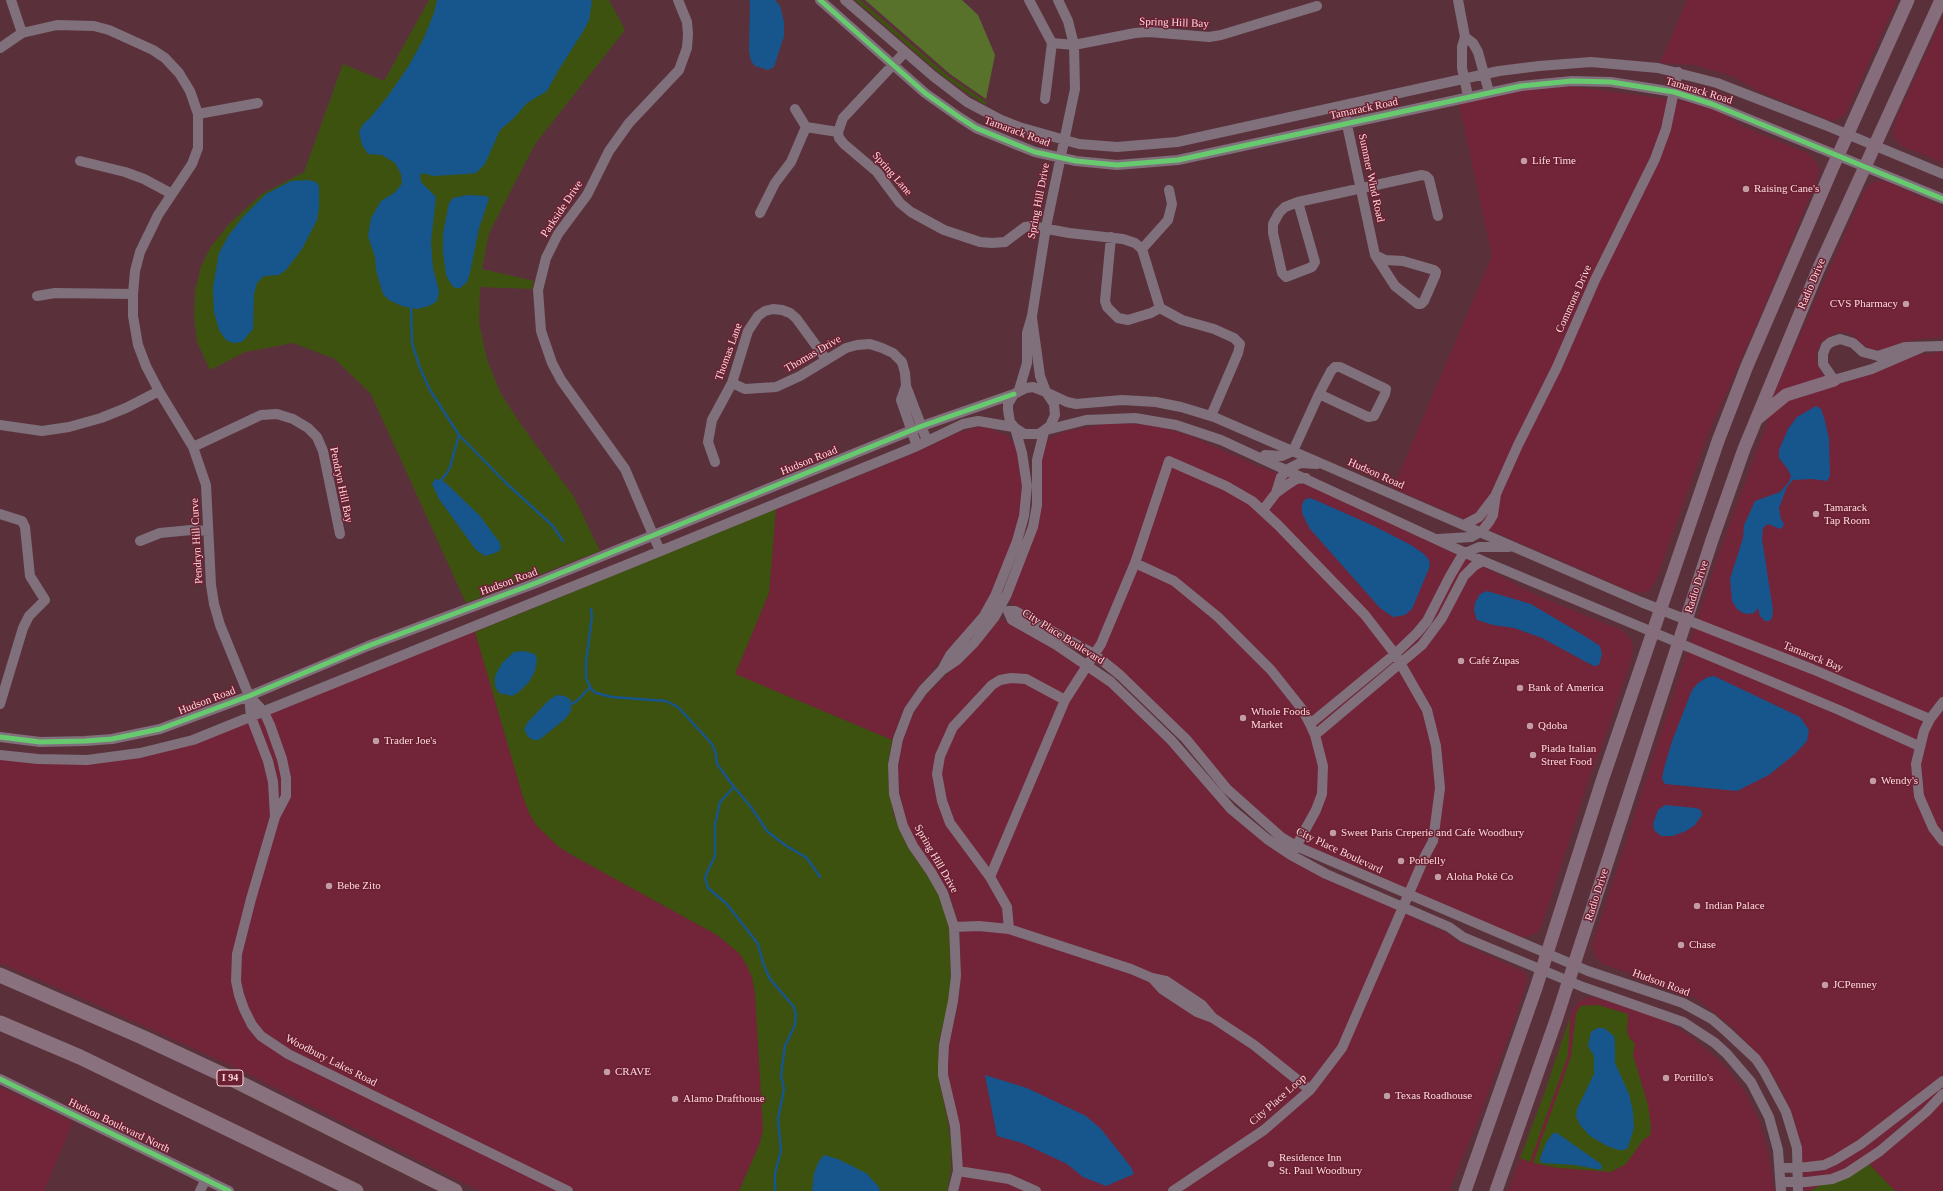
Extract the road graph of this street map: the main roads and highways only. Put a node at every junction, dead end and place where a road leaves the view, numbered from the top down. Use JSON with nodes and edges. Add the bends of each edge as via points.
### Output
{"nodes":[{"id":1,"x":1908,"y":0,"type":"edge"},
{"id":2,"x":1941,"y":0,"type":"edge"},
{"id":3,"x":1834,"y":380,"type":"road end"},
{"id":4,"x":1755,"y":421,"type":"junction"},
{"id":5,"x":0,"y":976,"type":"edge"},
{"id":6,"x":0,"y":1023,"type":"edge"},
{"id":7,"x":356,"y":1191,"type":"edge"},
{"id":8,"x":455,"y":1191,"type":"edge"},
{"id":9,"x":1464,"y":1191,"type":"edge"},
{"id":10,"x":1496,"y":1191,"type":"edge"}],
"edges":[{"from":1,"to":9,"type":"main road","via":[[1747,366],[1700,489],[1542,970]]},
{"from":2,"to":4,"type":"main road","name":"Radio Drive","via":[[1818,270]]},
{"from":3,"to":4,"type":"main road","via":[[1786,395]]},
{"from":4,"to":10,"type":"main road","name":"Radio Drive","via":[[1722,510],[1575,965]]},
{"from":5,"to":8,"type":"highway","number":"I 94","via":[[230,1078]]},
{"from":6,"to":7,"type":"highway","via":[[80,1057]]}]}
